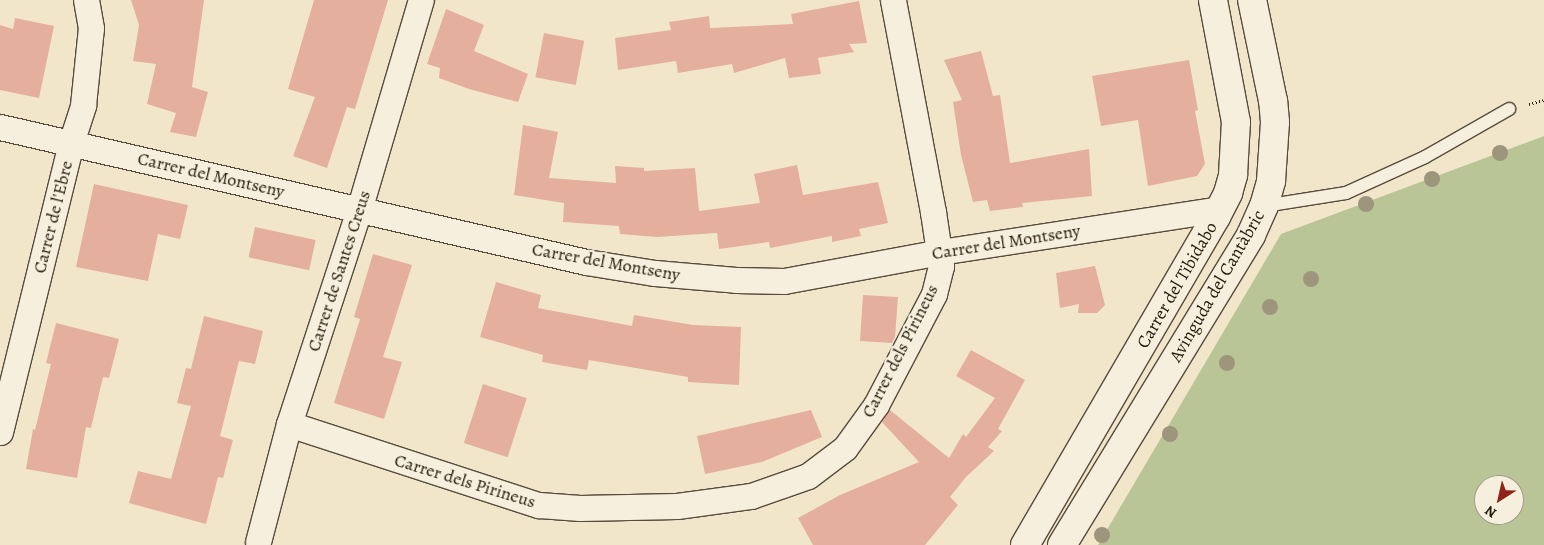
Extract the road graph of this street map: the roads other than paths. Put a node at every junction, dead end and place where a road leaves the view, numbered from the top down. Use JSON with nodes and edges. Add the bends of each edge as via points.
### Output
{"nodes":[{"id":1,"x":86,"y":0,"type":"edge"},
{"id":2,"x":421,"y":0,"type":"edge"},
{"id":3,"x":893,"y":0,"type":"edge"},
{"id":4,"x":1213,"y":0,"type":"edge"},
{"id":5,"x":1252,"y":0,"type":"edge"},
{"id":6,"x":1509,"y":109,"type":"dead end"},
{"id":7,"x":0,"y":127,"type":"edge"},
{"id":8,"x":71,"y":143,"type":"junction"},
{"id":9,"x":1264,"y":206,"type":"junction"},
{"id":10,"x":359,"y":210,"type":"junction"},
{"id":11,"x":1220,"y":210,"type":"junction"},
{"id":12,"x":940,"y":252,"type":"junction"},
{"id":13,"x":289,"y":424,"type":"junction"},
{"id":14,"x":0,"y":432,"type":"edge"},
{"id":15,"x":258,"y":542,"type":"dead end"},
{"id":16,"x":1025,"y":545,"type":"edge"},
{"id":17,"x":1062,"y":545,"type":"edge"}],
"edges":[{"from":1,"to":8,"type":"street","name":"Carrer de l'Ebre","via":[[91,28],[83,105]]},
{"from":2,"to":10,"type":"street","name":"Carrer de Santes Creus"},
{"from":3,"to":12,"type":"street","name":"Carrer dels Pirineus"},
{"from":4,"to":11,"type":"street","name":"Carrer del Tibidabo","via":[[1236,122],[1233,175]]},
{"from":5,"to":9,"type":"street","name":"Avinguda del Cantàbric","via":[[1275,122],[1271,181]]},
{"from":6,"to":9,"type":"lane","via":[[1425,157],[1346,192]]},
{"from":7,"to":8,"type":"street","name":"Carrer del Montseny"},
{"from":8,"to":10,"type":"street","name":"Carrer del Montseny"},
{"from":8,"to":14,"type":"street","name":"Carrer de l'Ebre"},
{"from":9,"to":17,"type":"street","name":"Avinguda del Cantàbric","via":[[1246,242]]},
{"from":10,"to":12,"type":"street","name":"Carrer del Montseny","via":[[586,262],[655,273],[736,280],[784,281]]},
{"from":10,"to":13,"type":"street","name":"Carrer de Santes Creus"},
{"from":11,"to":12,"type":"street","name":"Carrer del Montseny"},
{"from":11,"to":16,"type":"street","name":"Carrer del Tibidabo"},
{"from":12,"to":13,"type":"street","name":"Carrer dels Pirineus","via":[[941,266],[934,294],[876,405],[846,448],[808,476],[751,496],[678,506],[580,508],[539,504]]},
{"from":13,"to":15,"type":"street","name":"Carrer de Santes Creus"}]}
